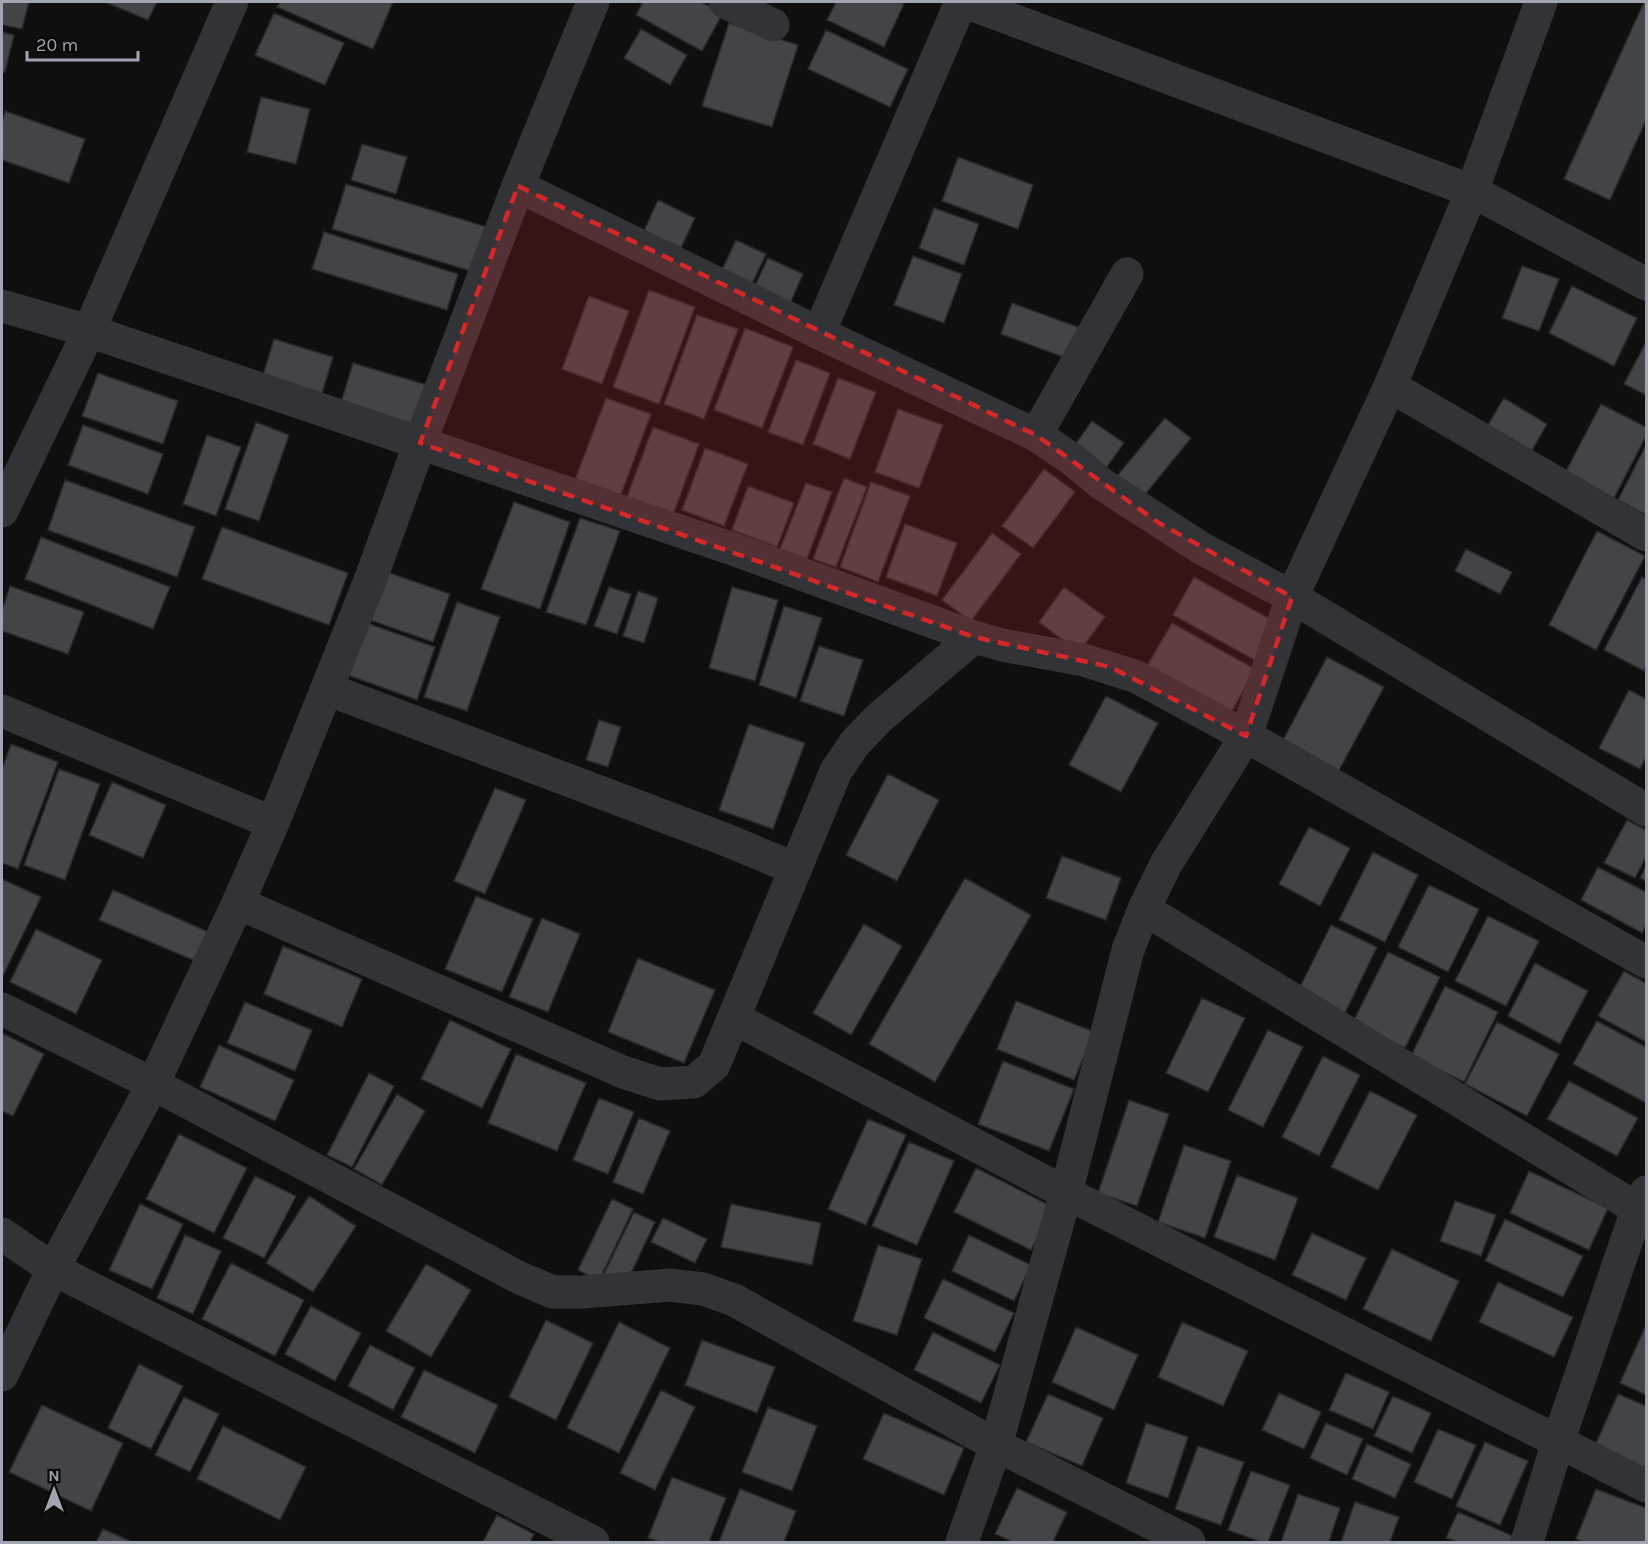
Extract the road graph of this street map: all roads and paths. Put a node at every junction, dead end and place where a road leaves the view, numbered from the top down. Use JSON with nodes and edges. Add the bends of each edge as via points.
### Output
{"nodes":[{"id":1,"x":232,"y":2,"type":"edge"},
{"id":2,"x":593,"y":2,"type":"edge"},
{"id":3,"x":724,"y":2,"type":"edge"},
{"id":4,"x":961,"y":2,"type":"edge"},
{"id":5,"x":965,"y":2,"type":"edge"},
{"id":6,"x":1541,"y":2,"type":"edge"},
{"id":7,"x":773,"y":25,"type":"dead end"},
{"id":8,"x":518,"y":186,"type":"junction"},
{"id":9,"x":1472,"y":191,"type":"junction"},
{"id":10,"x":1127,"y":274,"type":"dead end"},
{"id":11,"x":1647,"y":284,"type":"edge"},
{"id":12,"x":2,"y":306,"type":"edge"},
{"id":13,"x":89,"y":331,"type":"junction"},
{"id":14,"x":819,"y":333,"type":"junction"},
{"id":15,"x":1390,"y":386,"type":"junction"},
{"id":16,"x":1036,"y":435,"type":"junction"},
{"id":17,"x":420,"y":443,"type":"junction"},
{"id":18,"x":2,"y":511,"type":"edge"},
{"id":19,"x":1647,"y":535,"type":"edge"},
{"id":20,"x":1292,"y":597,"type":"junction"},
{"id":21,"x":974,"y":637,"type":"junction"},
{"id":22,"x":327,"y":688,"type":"junction"},
{"id":23,"x":2,"y":711,"type":"edge"},
{"id":24,"x":1246,"y":736,"type":"junction"},
{"id":25,"x":1647,"y":810,"type":"edge"},
{"id":26,"x":273,"y":823,"type":"junction"},
{"id":27,"x":796,"y":869,"type":"junction"},
{"id":28,"x":238,"y":903,"type":"junction"},
{"id":29,"x":1144,"y":909,"type":"junction"},
{"id":30,"x":1647,"y":962,"type":"edge"},
{"id":31,"x":2,"y":1009,"type":"edge"},
{"id":32,"x":734,"y":1018,"type":"junction"},
{"id":33,"x":153,"y":1084,"type":"junction"},
{"id":34,"x":1066,"y":1193,"type":"junction"},
{"id":35,"x":1643,"y":1205,"type":"edge"},
{"id":36,"x":2,"y":1234,"type":"edge"},
{"id":37,"x":53,"y":1269,"type":"junction"},
{"id":38,"x":2,"y":1375,"type":"edge"},
{"id":39,"x":1558,"y":1442,"type":"junction"},
{"id":40,"x":996,"y":1445,"type":"junction"},
{"id":41,"x":1647,"y":1486,"type":"edge"},
{"id":42,"x":593,"y":1542,"type":"edge"},
{"id":43,"x":962,"y":1542,"type":"edge"},
{"id":44,"x":1189,"y":1542,"type":"edge"},
{"id":45,"x":1527,"y":1542,"type":"edge"}],
"edges":[{"from":1,"to":13,"type":"street"},
{"from":2,"to":8,"type":"street"},
{"from":3,"to":7,"type":"street"},
{"from":4,"to":14,"type":"street"},
{"from":5,"to":9,"type":"street"},
{"from":6,"to":9,"type":"street"},
{"from":8,"to":14,"type":"street"},
{"from":8,"to":17,"type":"street"},
{"from":9,"to":11,"type":"street"},
{"from":9,"to":15,"type":"street"},
{"from":10,"to":16,"type":"street"},
{"from":12,"to":13,"type":"street"},
{"from":13,"to":17,"type":"street"},
{"from":13,"to":18,"type":"street"},
{"from":14,"to":16,"type":"street"},
{"from":15,"to":19,"type":"street"},
{"from":15,"to":20,"type":"street"},
{"from":16,"to":20,"type":"street","via":[[1159,523]]},
{"from":17,"to":21,"type":"street","via":[[730,548]]},
{"from":17,"to":22,"type":"street"},
{"from":20,"to":24,"type":"street"},
{"from":20,"to":25,"type":"street"},
{"from":21,"to":24,"type":"street","via":[[1110,667],[1137,677]]},
{"from":21,"to":27,"type":"street","via":[[855,743],[836,771]]},
{"from":22,"to":26,"type":"street"},
{"from":22,"to":27,"type":"street"},
{"from":23,"to":26,"type":"street"},
{"from":24,"to":29,"type":"street","via":[[1166,864]]},
{"from":24,"to":30,"type":"street"},
{"from":26,"to":28,"type":"street"},
{"from":27,"to":32,"type":"street"},
{"from":28,"to":32,"type":"street","via":[[623,1072],[660,1084],[694,1082],[714,1065]]},
{"from":28,"to":33,"type":"street"},
{"from":29,"to":34,"type":"street","via":[[1128,950]]},
{"from":29,"to":35,"type":"street"},
{"from":31,"to":33,"type":"street"},
{"from":32,"to":34,"type":"street"},
{"from":33,"to":37,"type":"street"},
{"from":33,"to":40,"type":"street","via":[[520,1278],[553,1292],[703,1288],[734,1300]]},
{"from":34,"to":39,"type":"street"},
{"from":34,"to":40,"type":"street"},
{"from":35,"to":39,"type":"street"},
{"from":36,"to":37,"type":"street"},
{"from":37,"to":38,"type":"street"},
{"from":37,"to":42,"type":"street"},
{"from":39,"to":41,"type":"street"},
{"from":39,"to":45,"type":"street"},
{"from":40,"to":43,"type":"street"},
{"from":40,"to":44,"type":"street"}]}
